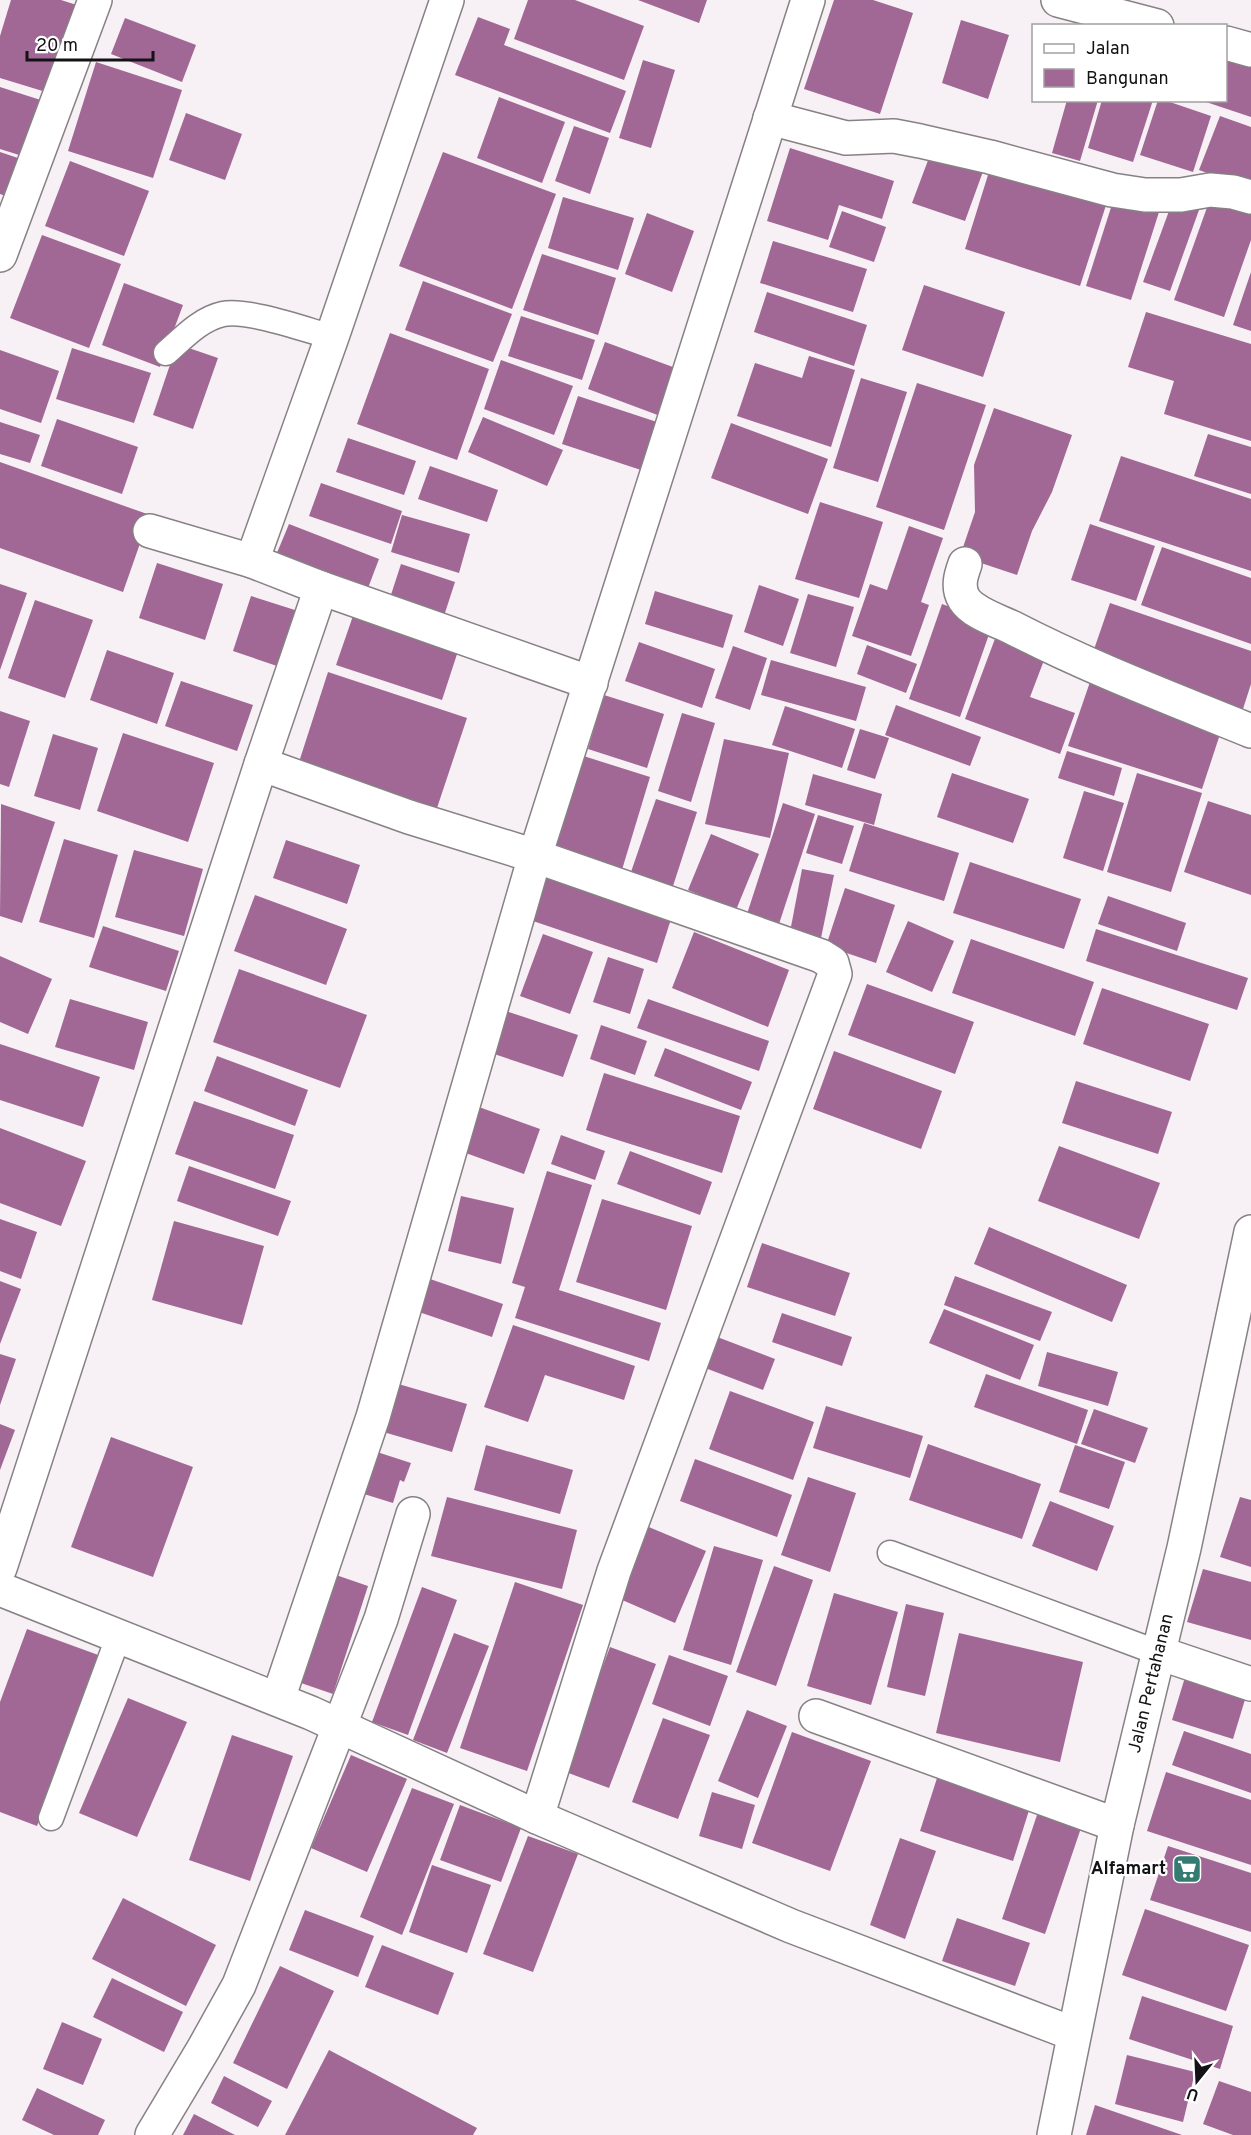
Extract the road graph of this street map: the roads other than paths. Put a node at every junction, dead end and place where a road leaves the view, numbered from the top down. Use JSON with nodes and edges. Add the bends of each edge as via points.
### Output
{"nodes":[{"id":1,"x":95,"y":0,"type":"edge"},
{"id":2,"x":447,"y":0,"type":"edge"},
{"id":3,"x":808,"y":0,"type":"edge"},
{"id":4,"x":1058,"y":0,"type":"edge"},
{"id":5,"x":1149,"y":24,"type":"edge"},
{"id":6,"x":1227,"y":43,"type":"edge"},
{"id":7,"x":1251,"y":50,"type":"edge"},
{"id":8,"x":770,"y":118,"type":"junction"},
{"id":9,"x":1251,"y":197,"type":"edge"},
{"id":10,"x":0,"y":255,"type":"edge"},
{"id":11,"x":332,"y":337,"type":"junction"},
{"id":12,"x":166,"y":353,"type":"dead end"},
{"id":13,"x":150,"y":531,"type":"dead end"},
{"id":14,"x":252,"y":561,"type":"junction"},
{"id":15,"x":964,"y":564,"type":"dead end"},
{"id":16,"x":321,"y":588,"type":"junction"},
{"id":17,"x":591,"y":683,"type":"junction"},
{"id":18,"x":1251,"y":731,"type":"edge"},
{"id":19,"x":261,"y":764,"type":"junction"},
{"id":20,"x":535,"y":856,"type":"junction"},
{"id":21,"x":1251,"y":1232,"type":"edge"},
{"id":22,"x":413,"y":1514,"type":"dead end"},
{"id":23,"x":890,"y":1553,"type":"dead end"},
{"id":24,"x":0,"y":1568,"type":"edge"},
{"id":25,"x":0,"y":1589,"type":"edge"},
{"id":26,"x":119,"y":1635,"type":"junction"},
{"id":27,"x":1158,"y":1653,"type":"junction"},
{"id":28,"x":1251,"y":1684,"type":"edge"},
{"id":29,"x":278,"y":1699,"type":"junction"},
{"id":30,"x":816,"y":1716,"type":"dead end"},
{"id":31,"x":338,"y":1727,"type":"junction"},
{"id":32,"x":537,"y":1817,"type":"junction"},
{"id":33,"x":51,"y":1818,"type":"dead end"},
{"id":34,"x":1117,"y":1825,"type":"junction"},
{"id":35,"x":1074,"y":2034,"type":"junction"},
{"id":36,"x":152,"y":2135,"type":"edge"},
{"id":37,"x":1054,"y":2135,"type":"edge"}],
"edges":[{"from":1,"to":10,"type":"street"},
{"from":2,"to":11,"type":"street"},
{"from":3,"to":8,"type":"street"},
{"from":4,"to":5,"type":"street"},
{"from":6,"to":7,"type":"street"},
{"from":8,"to":9,"type":"street","via":[[846,138],[894,136],[920,141],[1112,190],[1181,195],[1210,190]]},
{"from":8,"to":17,"type":"street"},
{"from":11,"to":12,"type":"lane","via":[[254,316],[224,314],[199,324]]},
{"from":11,"to":14,"type":"street"},
{"from":13,"to":14,"type":"street"},
{"from":14,"to":16,"type":"street"},
{"from":15,"to":18,"type":"street","via":[[960,591],[977,610],[1057,651]]},
{"from":16,"to":17,"type":"street"},
{"from":16,"to":19,"type":"street"},
{"from":17,"to":20,"type":"street"},
{"from":19,"to":20,"type":"street","via":[[410,818]]},
{"from":19,"to":24,"type":"street"},
{"from":20,"to":29,"type":"street","via":[[373,1417]]},
{"from":20,"to":32,"type":"street","via":[[821,956],[832,963],[835,974],[614,1571]]},
{"from":21,"to":27,"type":"street","name":"Jalan Pertahanan"},
{"from":22,"to":31,"type":"street","via":[[381,1619]]},
{"from":23,"to":27,"type":"lane"},
{"from":25,"to":26,"type":"street"},
{"from":26,"to":29,"type":"street"},
{"from":26,"to":33,"type":"lane"},
{"from":27,"to":28,"type":"street"},
{"from":27,"to":34,"type":"street","name":"Jalan Pertahanan"},
{"from":29,"to":31,"type":"street"},
{"from":30,"to":34,"type":"street"},
{"from":31,"to":32,"type":"street"},
{"from":31,"to":36,"type":"street","via":[[239,1985]]},
{"from":32,"to":35,"type":"street","via":[[791,1926]]},
{"from":34,"to":35,"type":"street","name":"Jalan Pertahanan"},
{"from":35,"to":37,"type":"street","name":"Jalan Pertahanan"}]}
